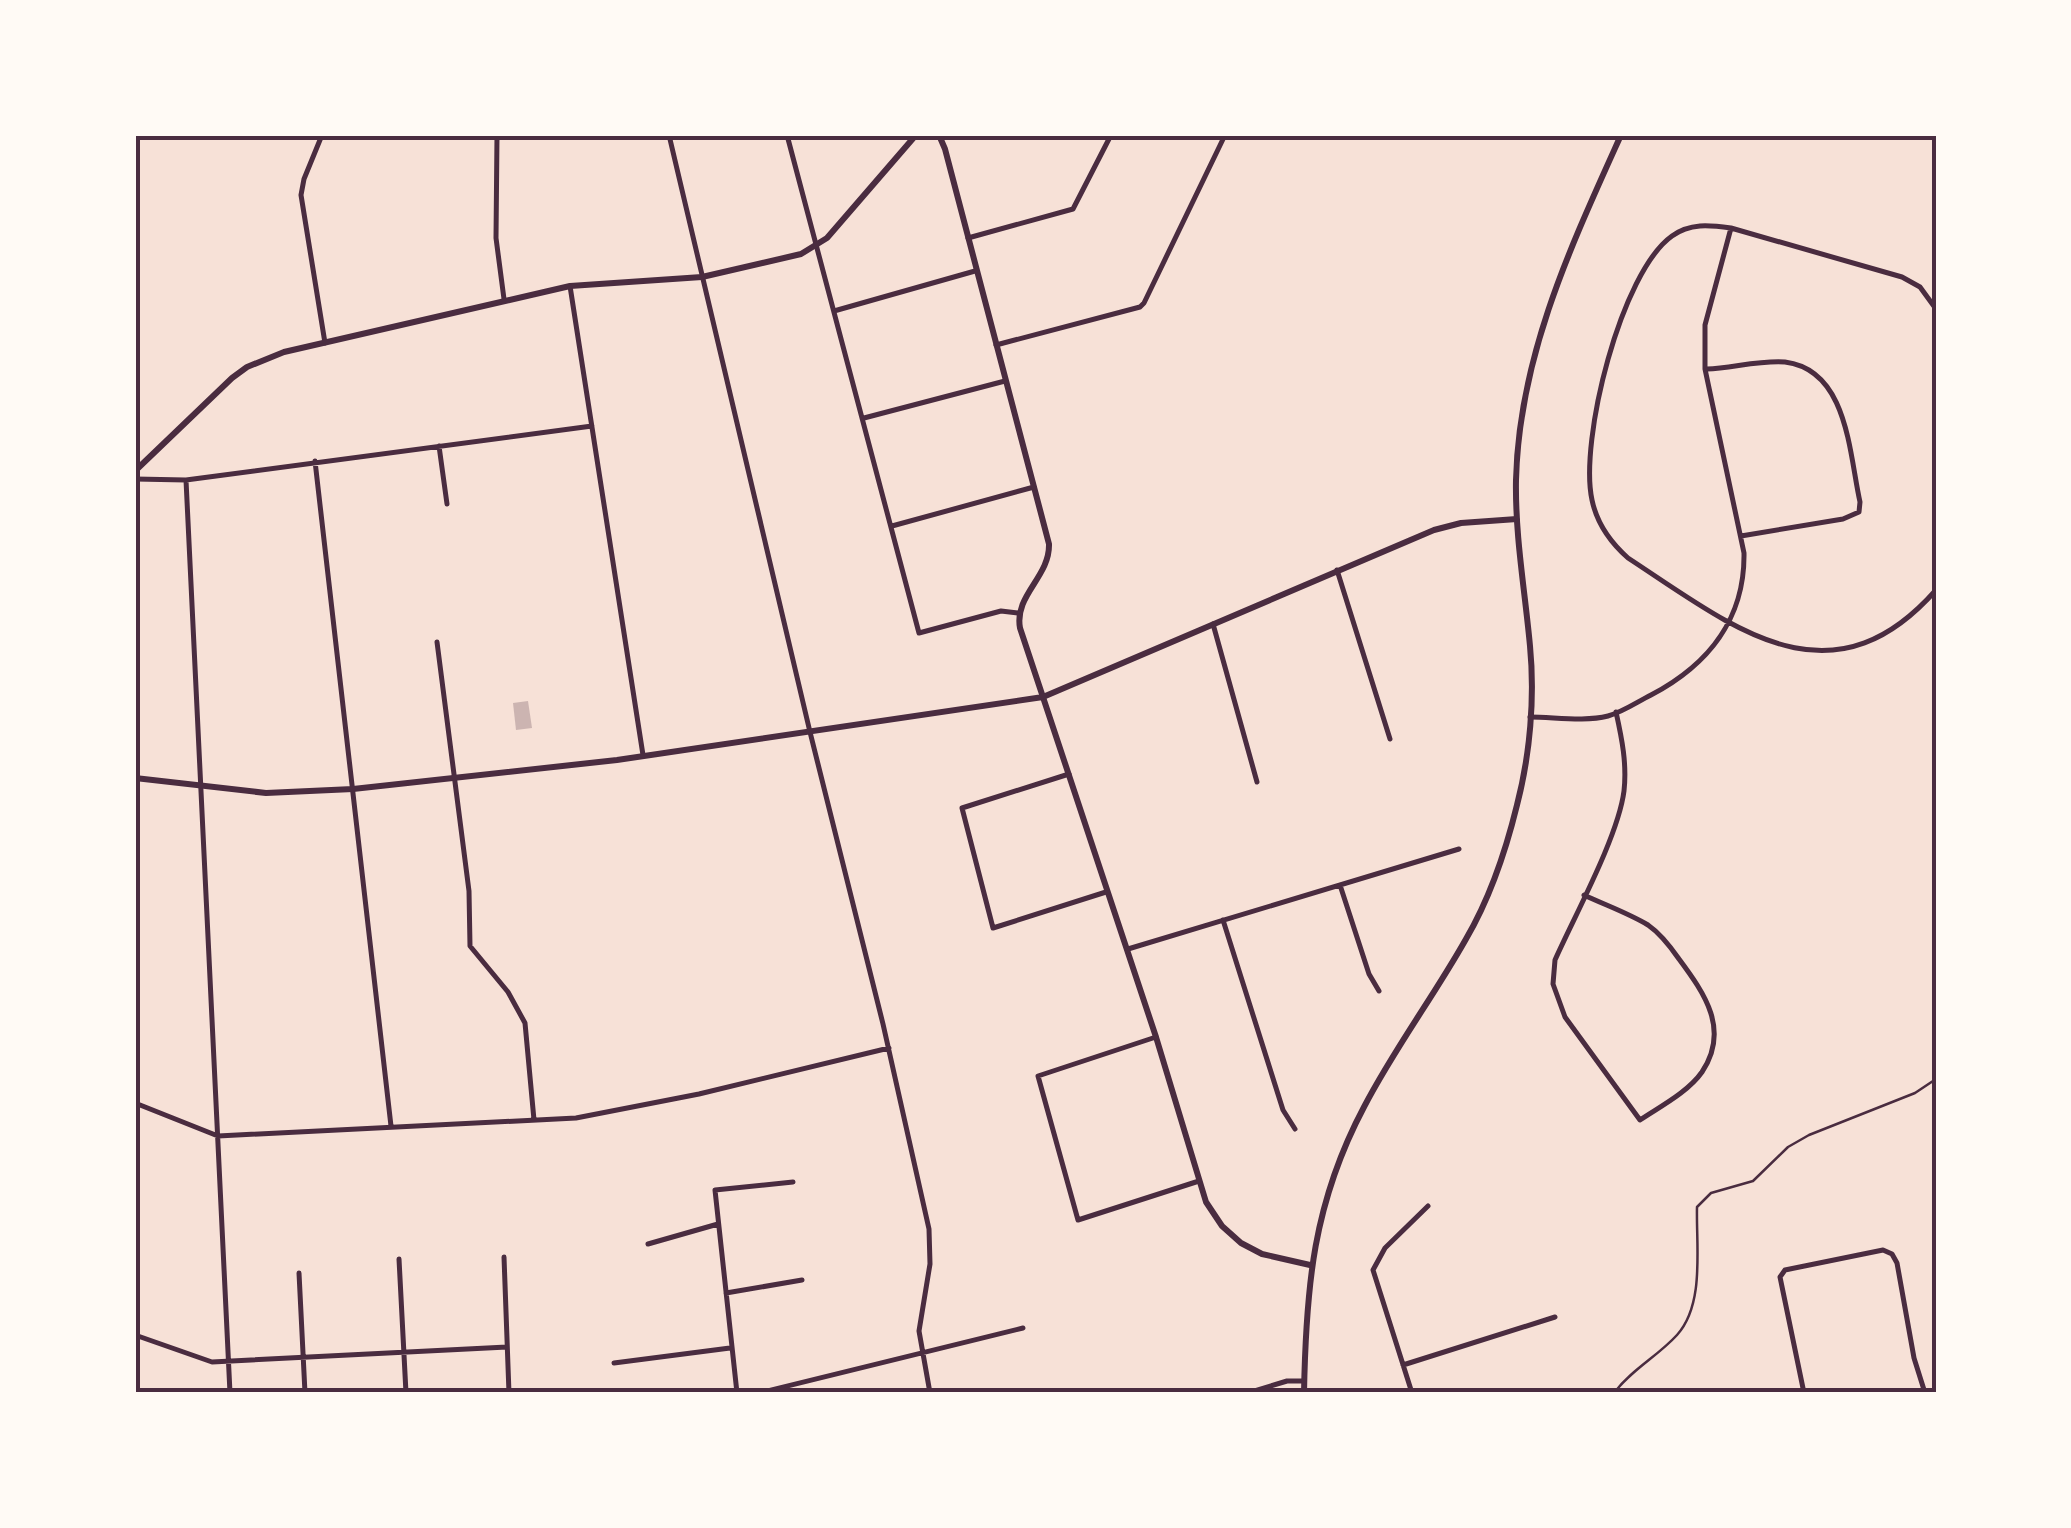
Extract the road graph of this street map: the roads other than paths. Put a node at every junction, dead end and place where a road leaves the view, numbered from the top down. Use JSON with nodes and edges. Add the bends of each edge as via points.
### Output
{"nodes":[{"id":1,"x":322,"y":135,"type":"edge"},
{"id":2,"x":497,"y":135,"type":"edge"},
{"id":3,"x":669,"y":135,"type":"edge"},
{"id":4,"x":786,"y":135,"type":"edge"},
{"id":5,"x":916,"y":135,"type":"edge"},
{"id":6,"x":938,"y":135,"type":"edge"},
{"id":7,"x":1111,"y":135,"type":"edge"},
{"id":8,"x":1225,"y":135,"type":"edge"},
{"id":9,"x":1620,"y":135,"type":"edge"},
{"id":10,"x":1730,"y":228,"type":"junction"},
{"id":11,"x":968,"y":238,"type":"junction"},
{"id":12,"x":815,"y":246,"type":"junction"},
{"id":13,"x":975,"y":271,"type":"junction"},
{"id":14,"x":702,"y":276,"type":"junction"},
{"id":15,"x":570,"y":286,"type":"junction"},
{"id":16,"x":504,"y":299,"type":"junction"},
{"id":17,"x":1936,"y":309,"type":"edge"},
{"id":18,"x":834,"y":311,"type":"junction"},
{"id":19,"x":325,"y":342,"type":"junction"},
{"id":20,"x":996,"y":344,"type":"junction"},
{"id":21,"x":1706,"y":369,"type":"junction"},
{"id":22,"x":1004,"y":381,"type":"junction"},
{"id":23,"x":864,"y":418,"type":"junction"},
{"id":24,"x":592,"y":426,"type":"junction"},
{"id":25,"x":439,"y":446,"type":"junction"},
{"id":26,"x":315,"y":461,"type":"junction"},
{"id":27,"x":135,"y":471,"type":"edge"},
{"id":28,"x":135,"y":479,"type":"edge"},
{"id":29,"x":186,"y":480,"type":"junction"},
{"id":30,"x":1034,"y":487,"type":"junction"},
{"id":31,"x":447,"y":504,"type":"dead end"},
{"id":32,"x":1516,"y":519,"type":"junction"},
{"id":33,"x":892,"y":526,"type":"junction"},
{"id":34,"x":1741,"y":536,"type":"junction"},
{"id":35,"x":1336,"y":570,"type":"junction"},
{"id":36,"x":1936,"y":590,"type":"edge"},
{"id":37,"x":1018,"y":613,"type":"junction"},
{"id":38,"x":1730,"y":622,"type":"junction"},
{"id":39,"x":1212,"y":624,"type":"junction"},
{"id":40,"x":437,"y":642,"type":"dead end"},
{"id":41,"x":1044,"y":697,"type":"junction"},
{"id":42,"x":1616,"y":712,"type":"junction"},
{"id":43,"x":1530,"y":717,"type":"junction"},
{"id":44,"x":810,"y":732,"type":"junction"},
{"id":45,"x":1390,"y":739,"type":"dead end"},
{"id":46,"x":642,"y":756,"type":"junction"},
{"id":47,"x":1069,"y":774,"type":"junction"},
{"id":48,"x":135,"y":778,"type":"edge"},
{"id":49,"x":453,"y":780,"type":"junction"},
{"id":50,"x":1257,"y":782,"type":"dead end"},
{"id":51,"x":202,"y":786,"type":"junction"},
{"id":52,"x":353,"y":789,"type":"junction"},
{"id":53,"x":1458,"y":849,"type":"dead end"},
{"id":54,"x":1340,"y":885,"type":"junction"},
{"id":55,"x":1106,"y":892,"type":"junction"},
{"id":56,"x":1584,"y":895,"type":"junction"},
{"id":57,"x":1223,"y":920,"type":"junction"},
{"id":58,"x":1125,"y":950,"type":"junction"},
{"id":59,"x":1378,"y":991,"type":"dead end"},
{"id":60,"x":1156,"y":1037,"type":"junction"},
{"id":61,"x":889,"y":1048,"type":"junction"},
{"id":62,"x":135,"y":1103,"type":"edge"},
{"id":63,"x":534,"y":1120,"type":"junction"},
{"id":64,"x":391,"y":1126,"type":"junction"},
{"id":65,"x":1295,"y":1129,"type":"dead end"},
{"id":66,"x":218,"y":1136,"type":"junction"},
{"id":67,"x":793,"y":1182,"type":"dead end"},
{"id":68,"x":1198,"y":1182,"type":"junction"},
{"id":69,"x":1428,"y":1206,"type":"dead end"},
{"id":70,"x":718,"y":1224,"type":"junction"},
{"id":71,"x":648,"y":1244,"type":"dead end"},
{"id":72,"x":504,"y":1256,"type":"dead end"},
{"id":73,"x":399,"y":1258,"type":"dead end"},
{"id":74,"x":1310,"y":1265,"type":"junction"},
{"id":75,"x":300,"y":1273,"type":"dead end"},
{"id":76,"x":802,"y":1280,"type":"dead end"},
{"id":77,"x":726,"y":1293,"type":"junction"},
{"id":78,"x":1555,"y":1317,"type":"dead end"},
{"id":79,"x":1023,"y":1328,"type":"dead end"},
{"id":80,"x":135,"y":1335,"type":"edge"},
{"id":81,"x":507,"y":1346,"type":"junction"},
{"id":82,"x":730,"y":1348,"type":"junction"},
{"id":83,"x":404,"y":1354,"type":"junction"},
{"id":84,"x":921,"y":1354,"type":"junction"},
{"id":85,"x":304,"y":1357,"type":"junction"},
{"id":86,"x":230,"y":1362,"type":"junction"},
{"id":87,"x":614,"y":1363,"type":"dead end"},
{"id":88,"x":1403,"y":1365,"type":"junction"},
{"id":89,"x":1304,"y":1381,"type":"junction"},
{"id":90,"x":230,"y":1393,"type":"edge"},
{"id":91,"x":306,"y":1393,"type":"edge"},
{"id":92,"x":406,"y":1393,"type":"edge"},
{"id":93,"x":509,"y":1393,"type":"edge"},
{"id":94,"x":737,"y":1393,"type":"edge"},
{"id":95,"x":760,"y":1393,"type":"edge"},
{"id":96,"x":930,"y":1393,"type":"edge"},
{"id":97,"x":1248,"y":1393,"type":"edge"},
{"id":98,"x":1304,"y":1393,"type":"edge"},
{"id":99,"x":1412,"y":1393,"type":"edge"},
{"id":100,"x":1804,"y":1393,"type":"edge"},
{"id":101,"x":1924,"y":1393,"type":"edge"}],
"edges":[{"from":1,"to":19,"type":"street","via":[[301,195]]},
{"from":2,"to":16,"type":"street","via":[[496,238]]},
{"from":3,"to":14,"type":"street"},
{"from":4,"to":12,"type":"street"},
{"from":5,"to":12,"type":"street"},
{"from":6,"to":11,"type":"street"},
{"from":7,"to":11,"type":"street","via":[[1073,208]]},
{"from":8,"to":20,"type":"street","via":[[1140,307]]},
{"from":9,"to":32,"type":"street","via":[[1551,298],[1531,363],[1518,437]]},
{"from":10,"to":17,"type":"street","via":[[1902,277],[1920,287]]},
{"from":10,"to":21,"type":"street","via":[[1705,324]]},
{"from":10,"to":38,"type":"street","via":[[1686,228],[1663,243],[1644,270],[1612,347],[1589,476],[1595,514],[1614,546]]},
{"from":11,"to":13,"type":"street"},
{"from":12,"to":14,"type":"street"},
{"from":12,"to":18,"type":"street"},
{"from":13,"to":18,"type":"street"},
{"from":13,"to":20,"type":"street"},
{"from":14,"to":15,"type":"street"},
{"from":14,"to":44,"type":"street"},
{"from":15,"to":16,"type":"street"},
{"from":15,"to":24,"type":"street"},
{"from":16,"to":19,"type":"street"},
{"from":18,"to":23,"type":"street"},
{"from":19,"to":27,"type":"street","via":[[247,367]]},
{"from":20,"to":22,"type":"street"},
{"from":21,"to":34,"type":"street"},
{"from":21,"to":34,"type":"street","via":[[1781,362],[1812,371],[1838,400],[1860,502],[1859,512],[1843,519]]},
{"from":22,"to":23,"type":"street"},
{"from":22,"to":30,"type":"street"},
{"from":23,"to":33,"type":"street"},
{"from":24,"to":25,"type":"street"},
{"from":24,"to":46,"type":"street"},
{"from":25,"to":26,"type":"street"},
{"from":25,"to":31,"type":"street"},
{"from":26,"to":29,"type":"street"},
{"from":26,"to":52,"type":"street"},
{"from":28,"to":29,"type":"street"},
{"from":29,"to":51,"type":"street"},
{"from":30,"to":33,"type":"street"},
{"from":30,"to":37,"type":"street","via":[[1049,555]]},
{"from":32,"to":35,"type":"street","via":[[1449,526]]},
{"from":32,"to":43,"type":"street"},
{"from":33,"to":37,"type":"street","via":[[919,633],[1001,611]]},
{"from":34,"to":38,"type":"street","via":[[1744,576]]},
{"from":35,"to":39,"type":"street"},
{"from":35,"to":45,"type":"street"},
{"from":36,"to":38,"type":"street","via":[[1896,628],[1840,650],[1778,646]]},
{"from":37,"to":41,"type":"street"},
{"from":38,"to":42,"type":"street","via":[[1693,669]]},
{"from":39,"to":41,"type":"street"},
{"from":39,"to":50,"type":"street"},
{"from":40,"to":49,"type":"street"},
{"from":41,"to":44,"type":"street"},
{"from":41,"to":47,"type":"street"},
{"from":42,"to":43,"type":"street"},
{"from":42,"to":56,"type":"street","via":[[1624,795]]},
{"from":43,"to":74,"type":"street","via":[[1518,802],[1480,913],[1363,1108],[1330,1187]]},
{"from":44,"to":46,"type":"street"},
{"from":44,"to":61,"type":"street"},
{"from":46,"to":49,"type":"street"},
{"from":47,"to":55,"type":"street"},
{"from":47,"to":55,"type":"street","via":[[962,808],[993,928]]},
{"from":48,"to":51,"type":"street"},
{"from":49,"to":52,"type":"street"},
{"from":49,"to":63,"type":"street","via":[[470,946],[525,1023]]},
{"from":51,"to":52,"type":"street","via":[[266,793]]},
{"from":51,"to":66,"type":"street"},
{"from":52,"to":64,"type":"street"},
{"from":53,"to":54,"type":"street"},
{"from":54,"to":57,"type":"street"},
{"from":54,"to":59,"type":"street"},
{"from":55,"to":58,"type":"street"},
{"from":56,"to":56,"type":"street","via":[[1555,960],[1556,999],[1640,1120],[1704,1068],[1714,1042],[1713,1014],[1659,934]]},
{"from":57,"to":58,"type":"street"},
{"from":57,"to":65,"type":"street","via":[[1283,1110]]},
{"from":58,"to":60,"type":"street"},
{"from":60,"to":68,"type":"street"},
{"from":60,"to":68,"type":"street","via":[[1038,1076],[1078,1220]]},
{"from":61,"to":63,"type":"street","via":[[619,1112]]},
{"from":61,"to":84,"type":"street","via":[[930,1239]]},
{"from":62,"to":66,"type":"street"},
{"from":63,"to":64,"type":"street"},
{"from":64,"to":66,"type":"street"},
{"from":66,"to":86,"type":"street"},
{"from":67,"to":70,"type":"street","via":[[716,1190]]},
{"from":68,"to":74,"type":"street","via":[[1215,1218],[1241,1243]]},
{"from":69,"to":88,"type":"street","via":[[1385,1248],[1373,1270]]},
{"from":70,"to":71,"type":"street"},
{"from":70,"to":77,"type":"street"},
{"from":72,"to":81,"type":"street"},
{"from":73,"to":83,"type":"street"},
{"from":74,"to":89,"type":"street"},
{"from":75,"to":85,"type":"street"},
{"from":76,"to":77,"type":"street"},
{"from":77,"to":82,"type":"street"},
{"from":78,"to":88,"type":"street"},
{"from":79,"to":84,"type":"street"},
{"from":80,"to":86,"type":"street","via":[[202,1360]]},
{"from":81,"to":83,"type":"street"},
{"from":81,"to":93,"type":"street"},
{"from":82,"to":87,"type":"street"},
{"from":82,"to":94,"type":"street"},
{"from":83,"to":85,"type":"street"},
{"from":83,"to":92,"type":"street"},
{"from":84,"to":95,"type":"street"},
{"from":84,"to":96,"type":"street"},
{"from":85,"to":86,"type":"street"},
{"from":85,"to":91,"type":"street"},
{"from":86,"to":90,"type":"street"},
{"from":88,"to":99,"type":"street"},
{"from":89,"to":97,"type":"street"},
{"from":89,"to":98,"type":"street"},
{"from":100,"to":101,"type":"street","via":[[1782,1273],[1884,1250],[1898,1262]]}]}
